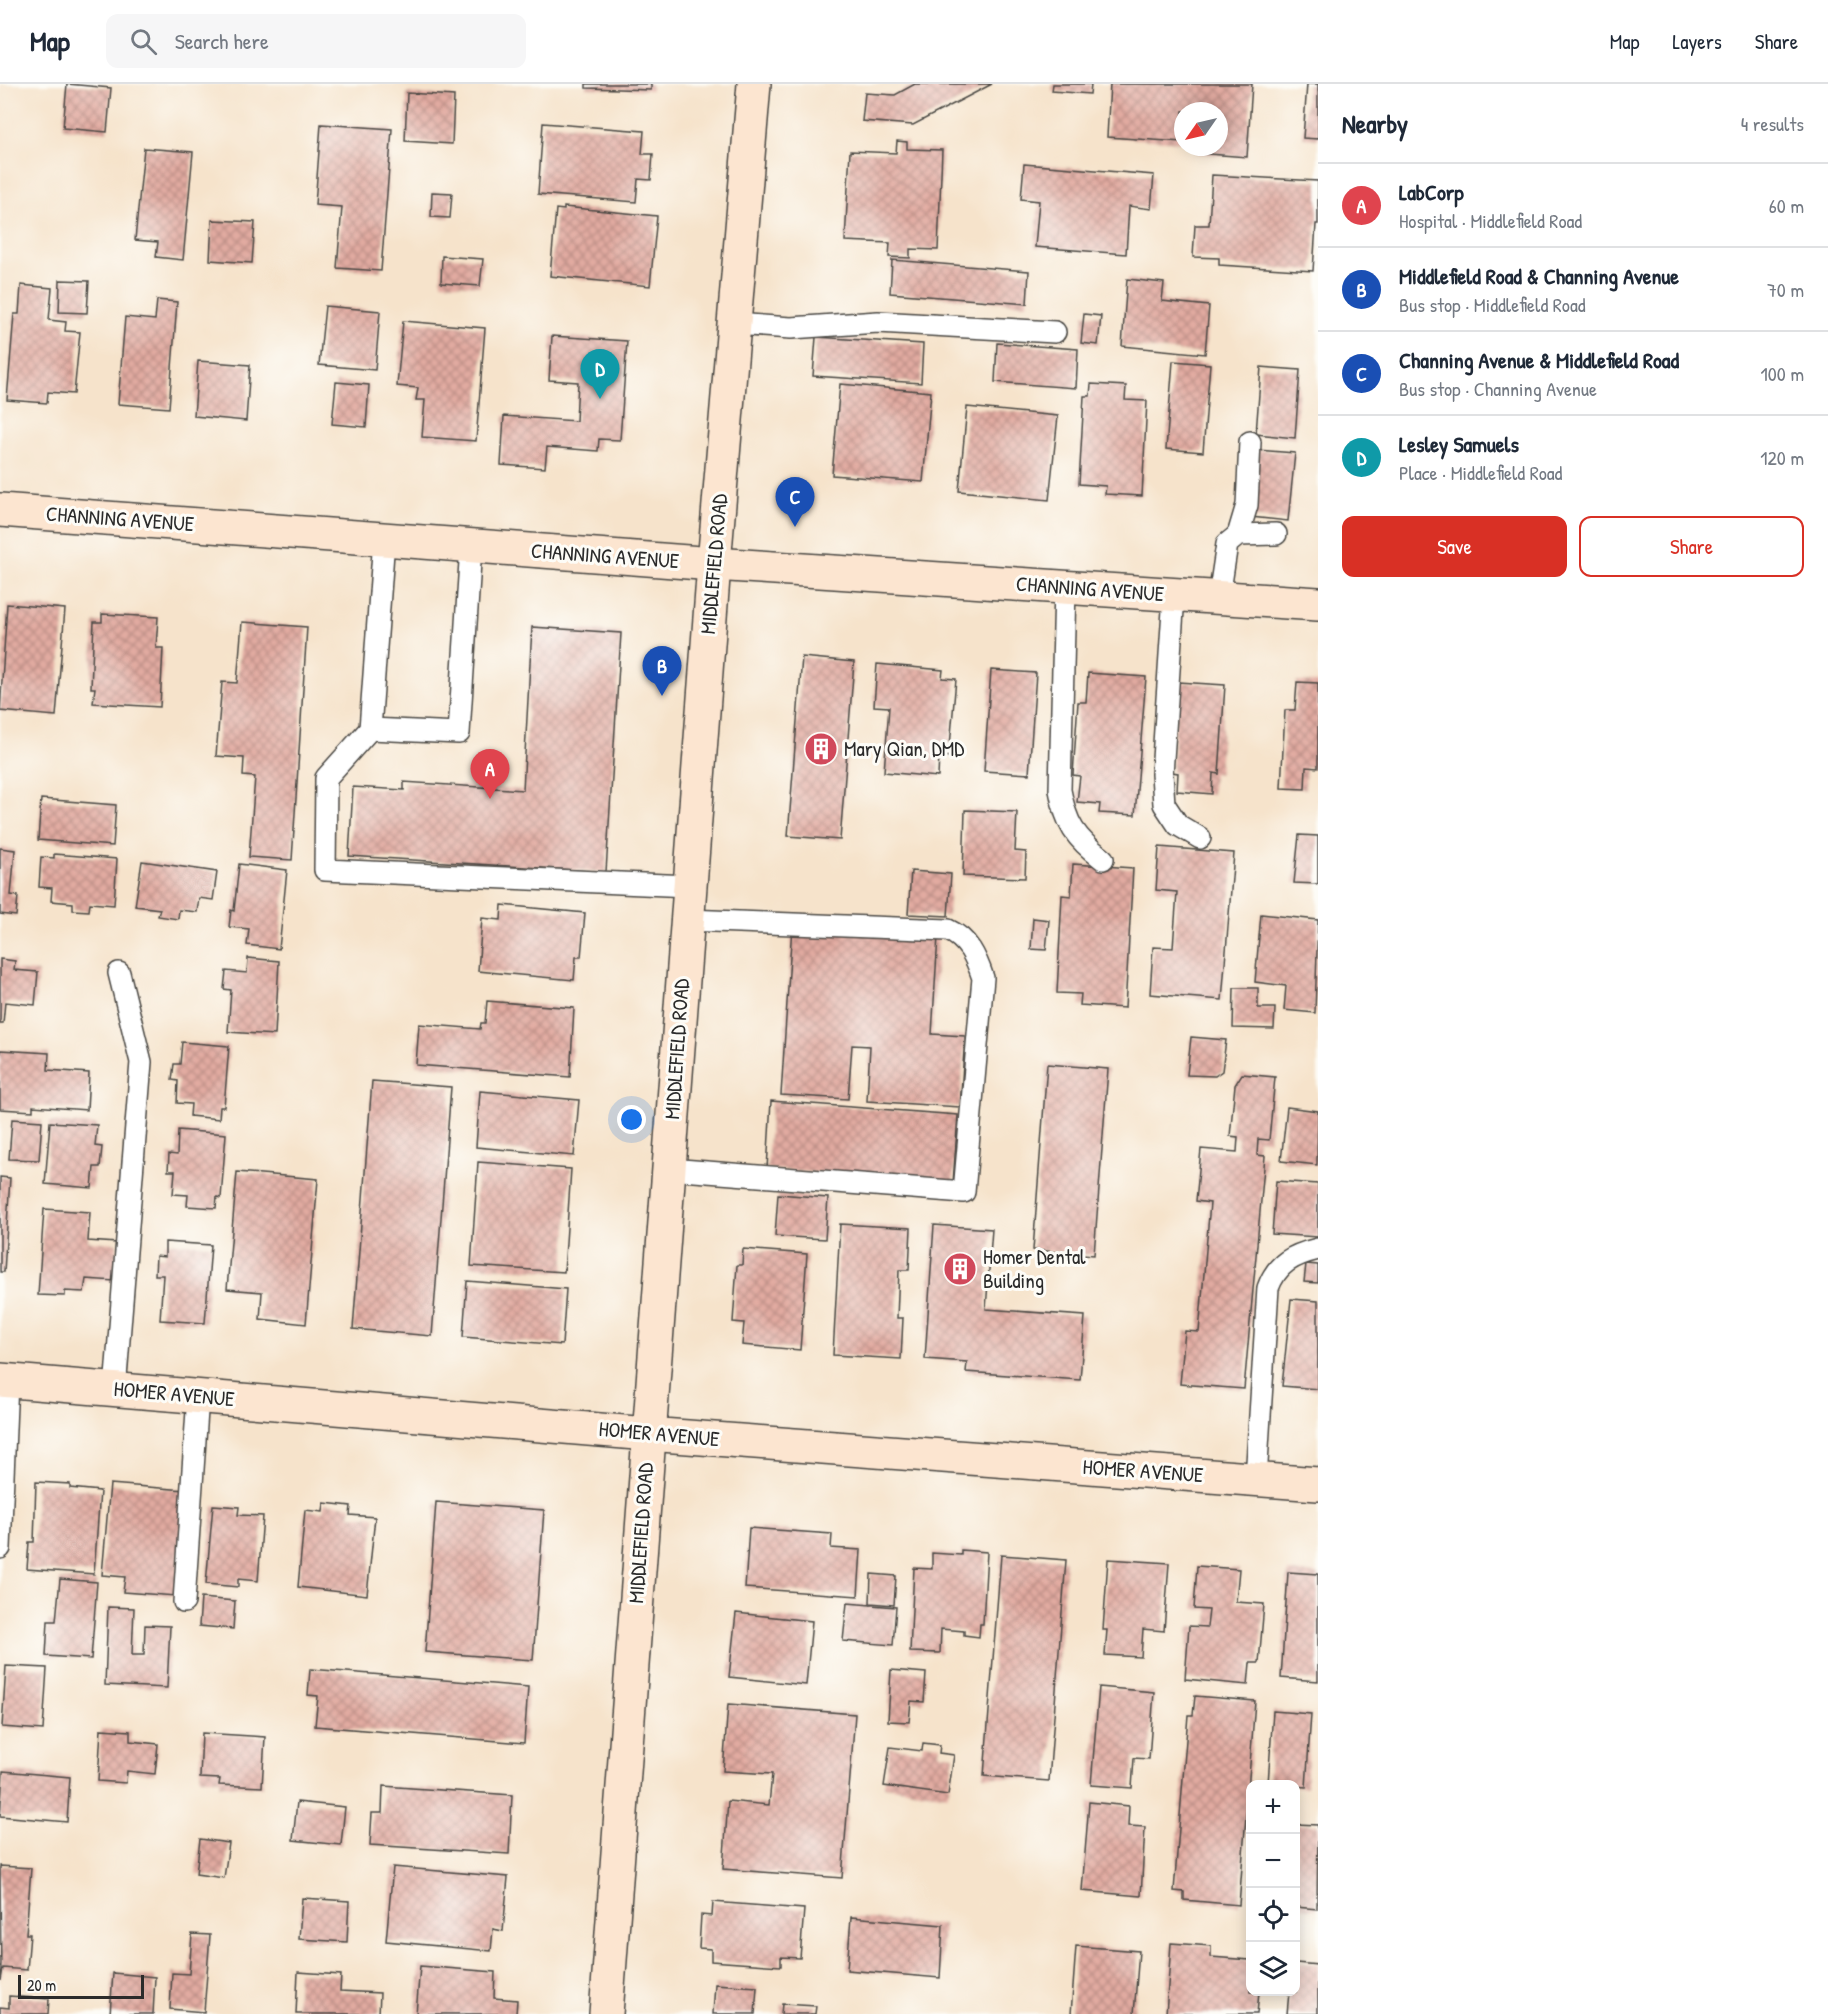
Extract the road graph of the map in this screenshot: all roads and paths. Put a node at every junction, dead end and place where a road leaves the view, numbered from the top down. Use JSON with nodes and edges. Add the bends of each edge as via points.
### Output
{"nodes":[{"id":1,"x":754,"y":84,"type":"edge"},
{"id":2,"x":734,"y":324,"type":"junction"},
{"id":3,"x":1055,"y":332,"type":"dead end"},
{"id":4,"x":1251,"y":442,"type":"dead end"},
{"id":5,"x":0,"y":510,"type":"edge"},
{"id":6,"x":1276,"y":534,"type":"dead end"},
{"id":7,"x":1238,"y":535,"type":"junction"},
{"id":8,"x":384,"y":539,"type":"junction"},
{"id":9,"x":471,"y":546,"type":"junction"},
{"id":10,"x":714,"y":564,"type":"junction"},
{"id":11,"x":1065,"y":587,"type":"junction"},
{"id":12,"x":1174,"y":595,"type":"junction"},
{"id":13,"x":1218,"y":597,"type":"junction"},
{"id":14,"x":1318,"y":604,"type":"edge"},
{"id":15,"x":370,"y":729,"type":"junction"},
{"id":16,"x":1200,"y":838,"type":"dead end"},
{"id":17,"x":1103,"y":859,"type":"dead end"},
{"id":18,"x":689,"y":886,"type":"junction"},
{"id":19,"x":687,"y":920,"type":"junction"},
{"id":20,"x":119,"y":973,"type":"dead end"},
{"id":21,"x":669,"y":1169,"type":"junction"},
{"id":22,"x":1318,"y":1249,"type":"edge"},
{"id":23,"x":3,"y":1380,"type":"edge"},
{"id":24,"x":115,"y":1390,"type":"junction"},
{"id":25,"x":198,"y":1396,"type":"junction"},
{"id":26,"x":648,"y":1434,"type":"junction"},
{"id":27,"x":1256,"y":1479,"type":"junction"},
{"id":28,"x":1318,"y":1484,"type":"edge"},
{"id":29,"x":0,"y":1548,"type":"edge"},
{"id":30,"x":184,"y":1602,"type":"dead end"},
{"id":31,"x":606,"y":2014,"type":"edge"}],
"edges":[{"from":1,"to":2,"type":"street","name":"MIDDLEFIELD ROAD"},
{"from":2,"to":3,"type":"lane","via":[[791,328],[878,322]]},
{"from":2,"to":10,"type":"street","name":"MIDDLEFIELD ROAD"},
{"from":4,"to":7,"type":"lane","via":[[1247,505]]},
{"from":5,"to":8,"type":"street","name":"CHANNING AVENUE"},
{"from":6,"to":7,"type":"lane"},
{"from":7,"to":13,"type":"lane","via":[[1227,543]]},
{"from":8,"to":9,"type":"street","name":"CHANNING AVENUE"},
{"from":8,"to":15,"type":"lane"},
{"from":9,"to":10,"type":"street","name":"CHANNING AVENUE"},
{"from":9,"to":15,"type":"lane","via":[[459,733]]},
{"from":10,"to":11,"type":"street","name":"CHANNING AVENUE"},
{"from":10,"to":18,"type":"street","name":"MIDDLEFIELD ROAD"},
{"from":11,"to":12,"type":"street","name":"CHANNING AVENUE"},
{"from":11,"to":17,"type":"lane","via":[[1060,790],[1064,815],[1081,842]]},
{"from":12,"to":13,"type":"street","name":"CHANNING AVENUE"},
{"from":12,"to":16,"type":"lane","via":[[1162,774],[1164,804],[1178,825]]},
{"from":13,"to":14,"type":"street","name":"CHANNING AVENUE"},
{"from":15,"to":18,"type":"lane","via":[[326,778],[324,870]]},
{"from":18,"to":19,"type":"street","name":"MIDDLEFIELD ROAD"},
{"from":19,"to":21,"type":"street","name":"MIDDLEFIELD ROAD"},
{"from":19,"to":21,"type":"lane","via":[[948,930],[961,936],[983,978],[964,1192]]},
{"from":20,"to":24,"type":"lane","via":[[141,1062]]},
{"from":21,"to":26,"type":"street","name":"MIDDLEFIELD ROAD"},
{"from":22,"to":27,"type":"lane","via":[[1282,1263],[1268,1288]]},
{"from":23,"to":24,"type":"street","name":"HOMER AVENUE"},
{"from":23,"to":29,"type":"lane"},
{"from":24,"to":25,"type":"street","name":"HOMER AVENUE"},
{"from":25,"to":26,"type":"street","name":"HOMER AVENUE"},
{"from":25,"to":30,"type":"lane"},
{"from":26,"to":27,"type":"street","name":"HOMER AVENUE"},
{"from":26,"to":31,"type":"street","name":"MIDDLEFIELD ROAD"},
{"from":27,"to":28,"type":"street","name":"HOMER AVENUE"}]}
